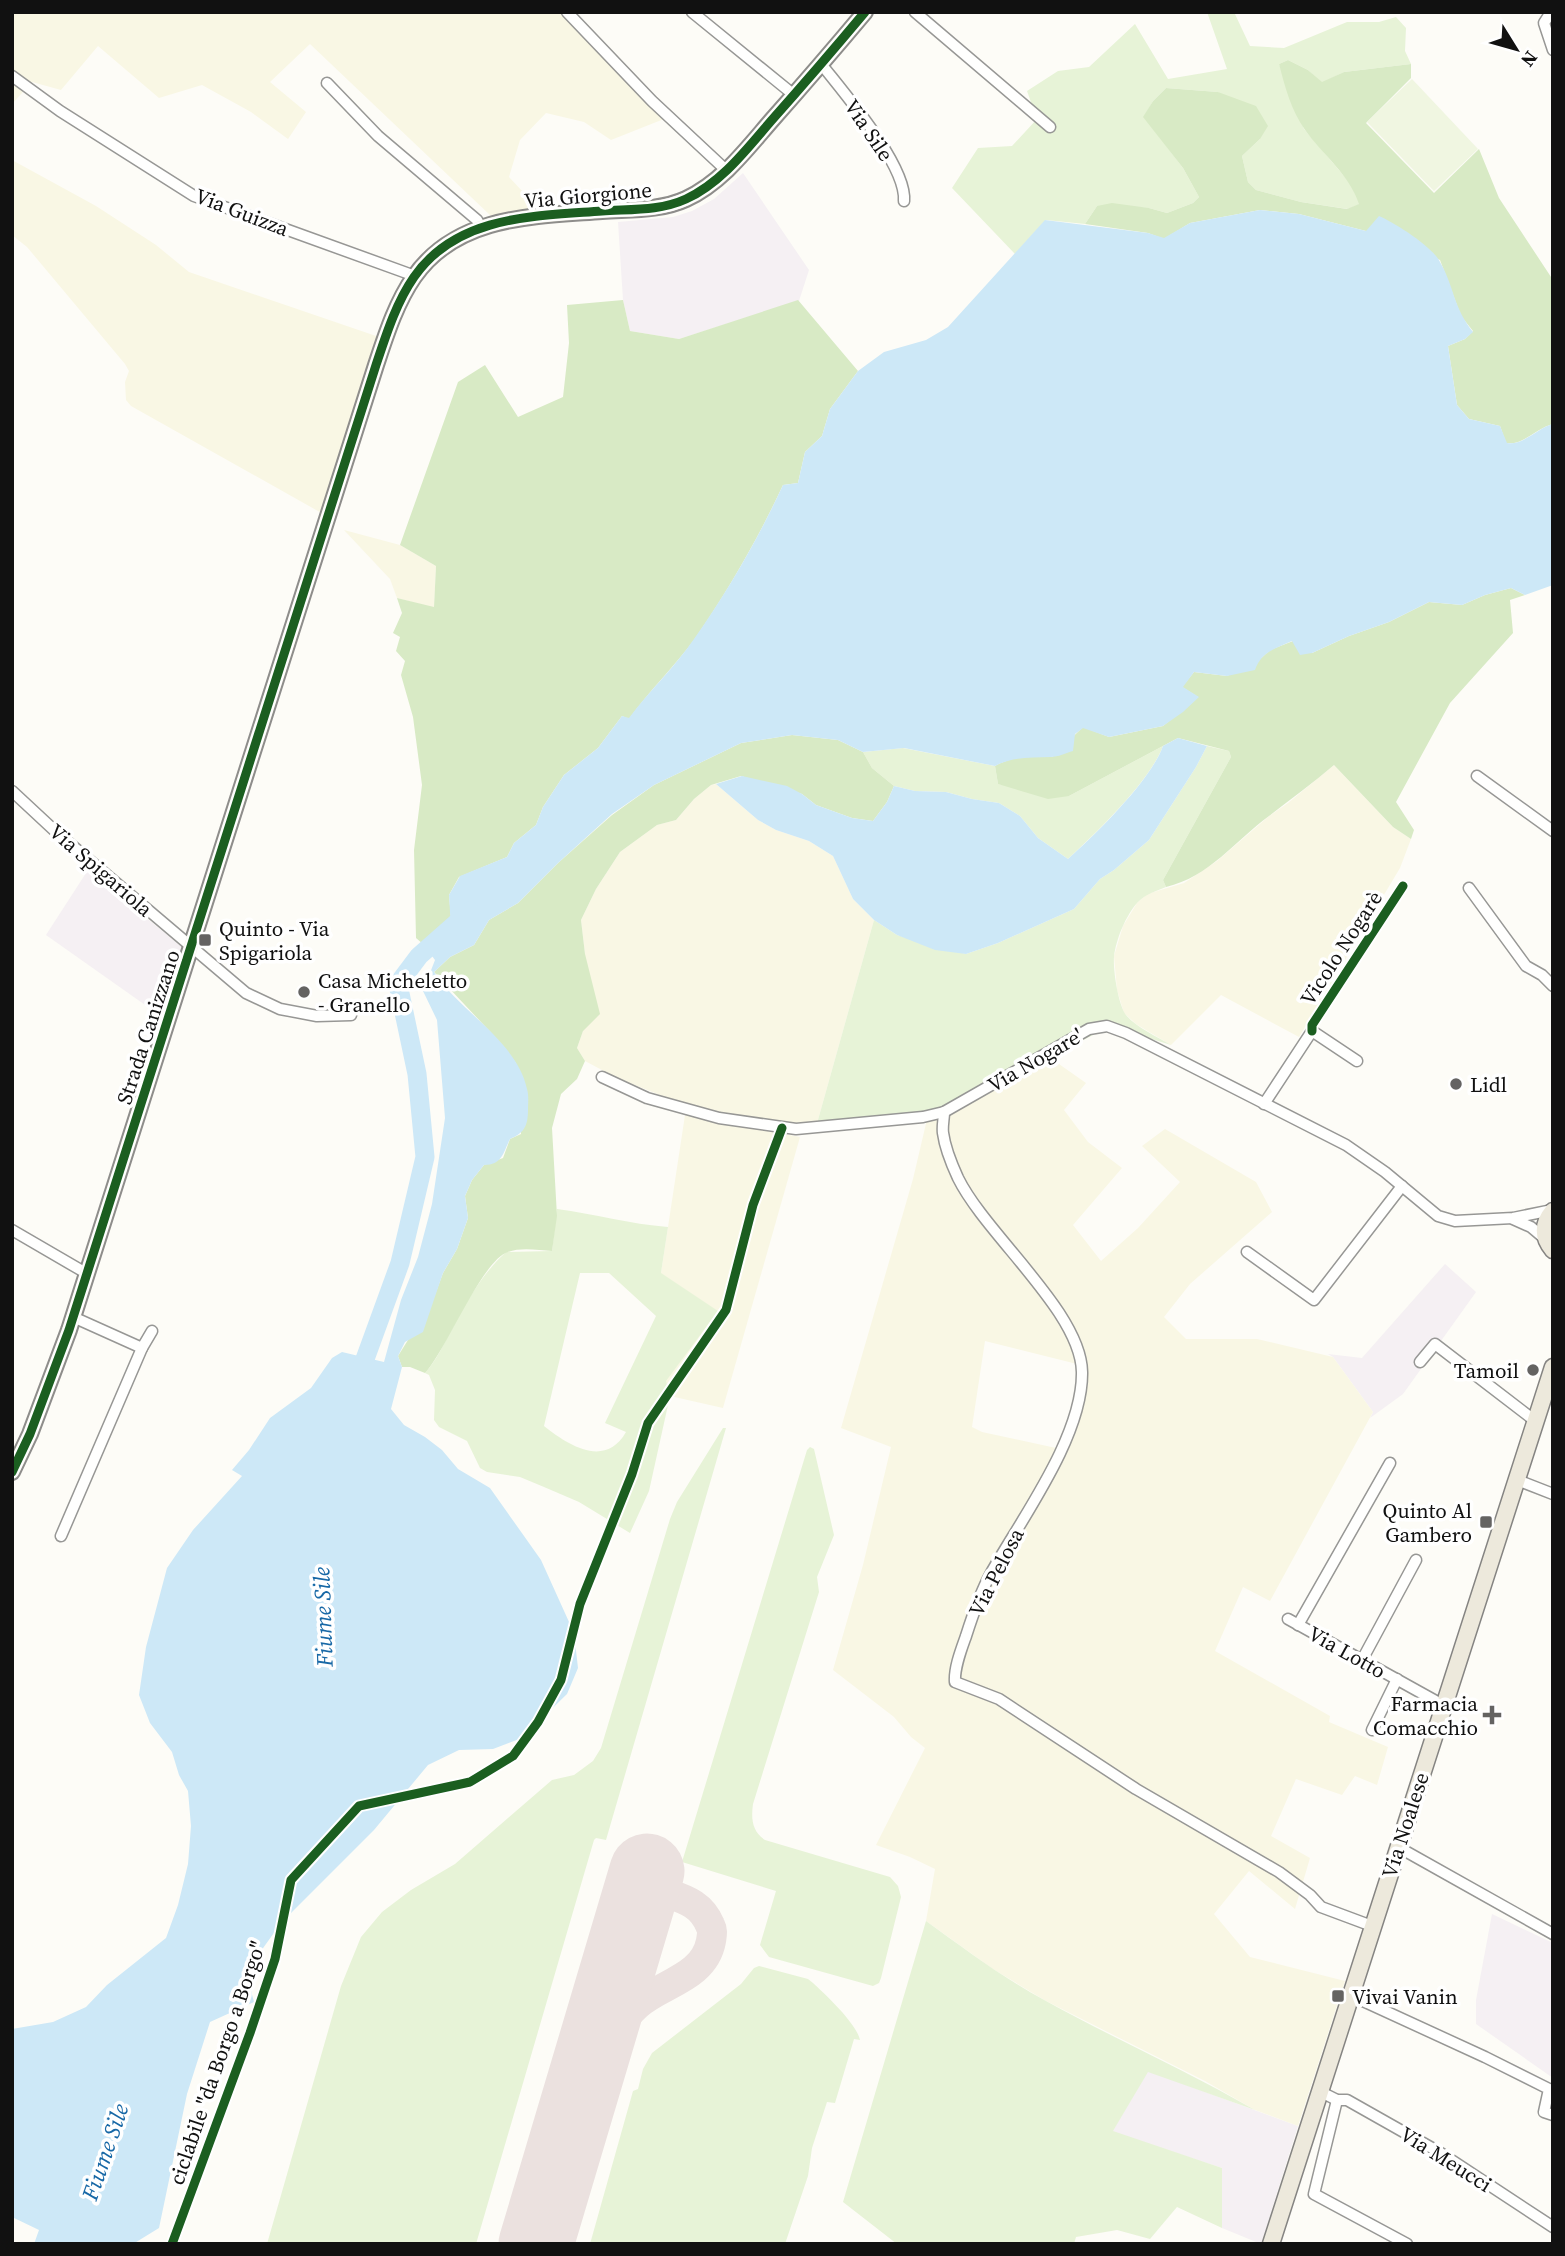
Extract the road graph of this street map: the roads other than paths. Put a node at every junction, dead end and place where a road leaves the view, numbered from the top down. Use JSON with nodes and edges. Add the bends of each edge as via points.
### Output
{"nodes":[{"id":1,"x":567,"y":12,"type":"edge"},
{"id":2,"x":692,"y":12,"type":"edge"},
{"id":3,"x":865,"y":12,"type":"edge"},
{"id":4,"x":915,"y":12,"type":"edge"},
{"id":5,"x":1551,"y":12,"type":"edge"},
{"id":6,"x":1553,"y":50,"type":"edge"},
{"id":7,"x":822,"y":65,"type":"junction"},
{"id":8,"x":12,"y":76,"type":"edge"},
{"id":9,"x":327,"y":83,"type":"dead end"},
{"id":10,"x":794,"y":95,"type":"junction"},
{"id":11,"x":1051,"y":127,"type":"dead end"},
{"id":12,"x":727,"y":171,"type":"junction"},
{"id":13,"x":904,"y":201,"type":"dead end"},
{"id":14,"x":481,"y":227,"type":"junction"},
{"id":15,"x":415,"y":276,"type":"junction"},
{"id":16,"x":304,"y":589,"type":"joint"},
{"id":17,"x":1477,"y":776,"type":"dead end"},
{"id":18,"x":12,"y":791,"type":"edge"},
{"id":19,"x":1553,"y":831,"type":"edge"},
{"id":20,"x":1469,"y":888,"type":"dead end"},
{"id":21,"x":192,"y":948,"type":"junction"},
{"id":22,"x":1553,"y":986,"type":"edge"},
{"id":23,"x":351,"y":1016,"type":"dead end"},
{"id":24,"x":1357,"y":1061,"type":"dead end"},
{"id":25,"x":602,"y":1077,"type":"dead end"},
{"id":26,"x":1264,"y":1104,"type":"junction"},
{"id":27,"x":944,"y":1112,"type":"junction"},
{"id":28,"x":1402,"y":1186,"type":"junction"},
{"id":29,"x":1553,"y":1211,"type":"edge"},
{"id":30,"x":1513,"y":1218,"type":"junction"},
{"id":31,"x":12,"y":1230,"type":"edge"},
{"id":32,"x":1549,"y":1245,"type":"edge"},
{"id":33,"x":1247,"y":1252,"type":"dead end"},
{"id":34,"x":86,"y":1273,"type":"junction"},
{"id":35,"x":73,"y":1317,"type":"junction"},
{"id":36,"x":152,"y":1331,"type":"dead end"},
{"id":37,"x":142,"y":1348,"type":"junction"},
{"id":38,"x":1420,"y":1362,"type":"dead end"},
{"id":39,"x":1553,"y":1367,"type":"edge"},
{"id":40,"x":1537,"y":1419,"type":"junction"},
{"id":41,"x":1390,"y":1463,"type":"dead end"},
{"id":42,"x":12,"y":1472,"type":"edge"},
{"id":43,"x":1517,"y":1480,"type":"junction"},
{"id":44,"x":1553,"y":1494,"type":"edge"},
{"id":45,"x":61,"y":1536,"type":"dead end"},
{"id":46,"x":1416,"y":1560,"type":"dead end"},
{"id":47,"x":1362,"y":1660,"type":"junction"},
{"id":48,"x":1397,"y":1679,"type":"junction"},
{"id":49,"x":1443,"y":1704,"type":"junction"},
{"id":50,"x":1372,"y":1730,"type":"dead end"},
{"id":51,"x":1398,"y":1847,"type":"junction"},
{"id":52,"x":1373,"y":1926,"type":"junction"},
{"id":53,"x":1553,"y":1934,"type":"edge"},
{"id":54,"x":1350,"y":1996,"type":"junction"},
{"id":55,"x":1319,"y":2091,"type":"junction"},
{"id":56,"x":1337,"y":2100,"type":"junction"},
{"id":57,"x":1553,"y":2115,"type":"edge"},
{"id":58,"x":1553,"y":2227,"type":"edge"},
{"id":59,"x":1270,"y":2244,"type":"edge"},
{"id":60,"x":1407,"y":2244,"type":"edge"}],
"edges":[{"from":1,"to":12,"type":"street","via":[[652,102]]},
{"from":2,"to":10,"type":"street"},
{"from":3,"to":7,"type":"street","name":"Via Giorgione"},
{"from":4,"to":11,"type":"street"},
{"from":5,"to":6,"type":"street","via":[[1544,23]]},
{"from":7,"to":10,"type":"street","name":"Via Giorgione"},
{"from":7,"to":13,"type":"street","name":"Via Sile","via":[[887,155],[905,190]]},
{"from":8,"to":15,"type":"street","name":"Via Guizza","via":[[194,196]]},
{"from":9,"to":14,"type":"street","via":[[378,136]]},
{"from":10,"to":12,"type":"street","name":"Via Giorgione"},
{"from":12,"to":14,"type":"street","name":"Via Giorgione","via":[[686,199],[660,207],[528,216]]},
{"from":14,"to":15,"type":"street","name":"Via Giorgione","via":[[455,240]]},
{"from":15,"to":16,"type":"street","name":"Via Giorgione","via":[[400,301],[376,365]]},
{"from":16,"to":21,"type":"street","name":"Strada Canizzano"},
{"from":17,"to":19,"type":"street"},
{"from":18,"to":21,"type":"street","name":"Via Spigariola"},
{"from":20,"to":22,"type":"street","via":[[1526,966]]},
{"from":21,"to":23,"type":"street","name":"Via Spigariola","via":[[246,993],[280,1009]]},
{"from":21,"to":34,"type":"street","name":"Strada Canizzano"},
{"from":24,"to":26,"type":"street","name":"Vicolo Nogarè","via":[[1312,1031]]},
{"from":25,"to":27,"type":"street","name":"Via Nogare'","via":[[647,1098],[719,1118],[789,1129]]},
{"from":26,"to":27,"type":"street","name":"Via Nogare'","via":[[1107,1026],[1089,1029]]},
{"from":26,"to":28,"type":"street","name":"Via Nogare'","via":[[1346,1145]]},
{"from":27,"to":52,"type":"street","name":"Via Pelosa","via":[[943,1132],[958,1178],[1064,1321],[1082,1368],[1076,1418],[978,1600],[955,1682],[999,1699],[1136,1789],[1279,1872],[1321,1907]]},
{"from":28,"to":30,"type":"street","name":"Via Nogare'","via":[[1446,1219]]},
{"from":28,"to":33,"type":"street","via":[[1314,1300]]},
{"from":29,"to":30,"type":"street","name":"Via Nogare'"},
{"from":29,"to":32,"type":"main road","via":[[1544,1227]]},
{"from":30,"to":32,"type":"street","via":[[1531,1227]]},
{"from":31,"to":34,"type":"street"},
{"from":34,"to":35,"type":"street","name":"Strada Canizzano"},
{"from":35,"to":37,"type":"street"},
{"from":35,"to":42,"type":"street","name":"Strada Canizzano"},
{"from":36,"to":37,"type":"street"},
{"from":37,"to":45,"type":"street"},
{"from":38,"to":40,"type":"street","via":[[1435,1344]]},
{"from":39,"to":40,"type":"main road","name":"Via Noalese"},
{"from":40,"to":43,"type":"main road","name":"Via Noalese"},
{"from":41,"to":47,"type":"street","name":"Via Lotto","via":[[1293,1622]]},
{"from":43,"to":44,"type":"street"},
{"from":43,"to":49,"type":"main road","name":"Via Noalese"},
{"from":46,"to":47,"type":"street"},
{"from":47,"to":48,"type":"street","name":"Via Lotto"},
{"from":48,"to":49,"type":"street","name":"Via Lotto"},
{"from":48,"to":50,"type":"street"},
{"from":49,"to":51,"type":"main road","name":"Via Noalese"},
{"from":51,"to":52,"type":"main road","name":"Via Noalese"},
{"from":51,"to":53,"type":"street"},
{"from":52,"to":54,"type":"main road","name":"Via Noalese"},
{"from":54,"to":55,"type":"main road","name":"Via Noalese"},
{"from":54,"to":57,"type":"street","via":[[1549,2089],[1544,2112]]},
{"from":55,"to":56,"type":"street","name":"Via Meucci"},
{"from":55,"to":59,"type":"main road","name":"Via Noalese"},
{"from":56,"to":58,"type":"street","name":"Via Meucci","via":[[1347,2100],[1439,2152]]},
{"from":56,"to":60,"type":"street","via":[[1314,2194]]}]}
